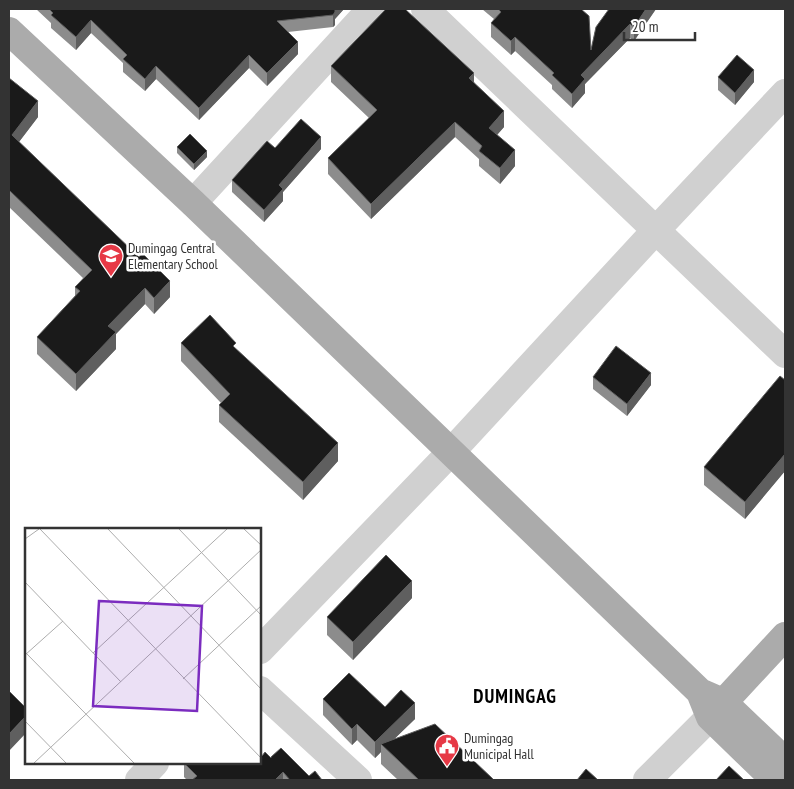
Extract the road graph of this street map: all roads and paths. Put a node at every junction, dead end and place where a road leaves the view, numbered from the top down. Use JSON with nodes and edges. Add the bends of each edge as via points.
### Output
{"nodes":[{"id":1,"x":371,"y":9,"type":"edge"},
{"id":2,"x":426,"y":9,"type":"edge"},
{"id":3,"x":9,"y":31,"type":"edge"},
{"id":4,"x":785,"y":93,"type":"edge"},
{"id":5,"x":193,"y":203,"type":"junction"},
{"id":6,"x":656,"y":230,"type":"junction"},
{"id":7,"x":785,"y":354,"type":"edge"},
{"id":8,"x":450,"y":453,"type":"junction"},
{"id":9,"x":785,"y":636,"type":"edge"},
{"id":10,"x":261,"y":649,"type":"edge"},
{"id":11,"x":261,"y":691,"type":"edge"},
{"id":12,"x":711,"y":704,"type":"junction"},
{"id":13,"x":785,"y":761,"type":"edge"},
{"id":14,"x":154,"y":764,"type":"edge"},
{"id":15,"x":139,"y":780,"type":"edge"},
{"id":16,"x":358,"y":780,"type":"edge"},
{"id":17,"x":647,"y":780,"type":"edge"},
{"id":18,"x":775,"y":780,"type":"edge"}],
"edges":[{"from":1,"to":5,"type":"street"},
{"from":2,"to":6,"type":"street"},
{"from":3,"to":5,"type":"main road"},
{"from":4,"to":6,"type":"street"},
{"from":5,"to":8,"type":"main road"},
{"from":6,"to":7,"type":"street"},
{"from":6,"to":8,"type":"street"},
{"from":8,"to":10,"type":"street"},
{"from":8,"to":12,"type":"main road"},
{"from":9,"to":12,"type":"main road"},
{"from":11,"to":16,"type":"street"},
{"from":12,"to":13,"type":"main road"},
{"from":12,"to":17,"type":"street"},
{"from":12,"to":18,"type":"main road"},
{"from":14,"to":15,"type":"street"}]}
